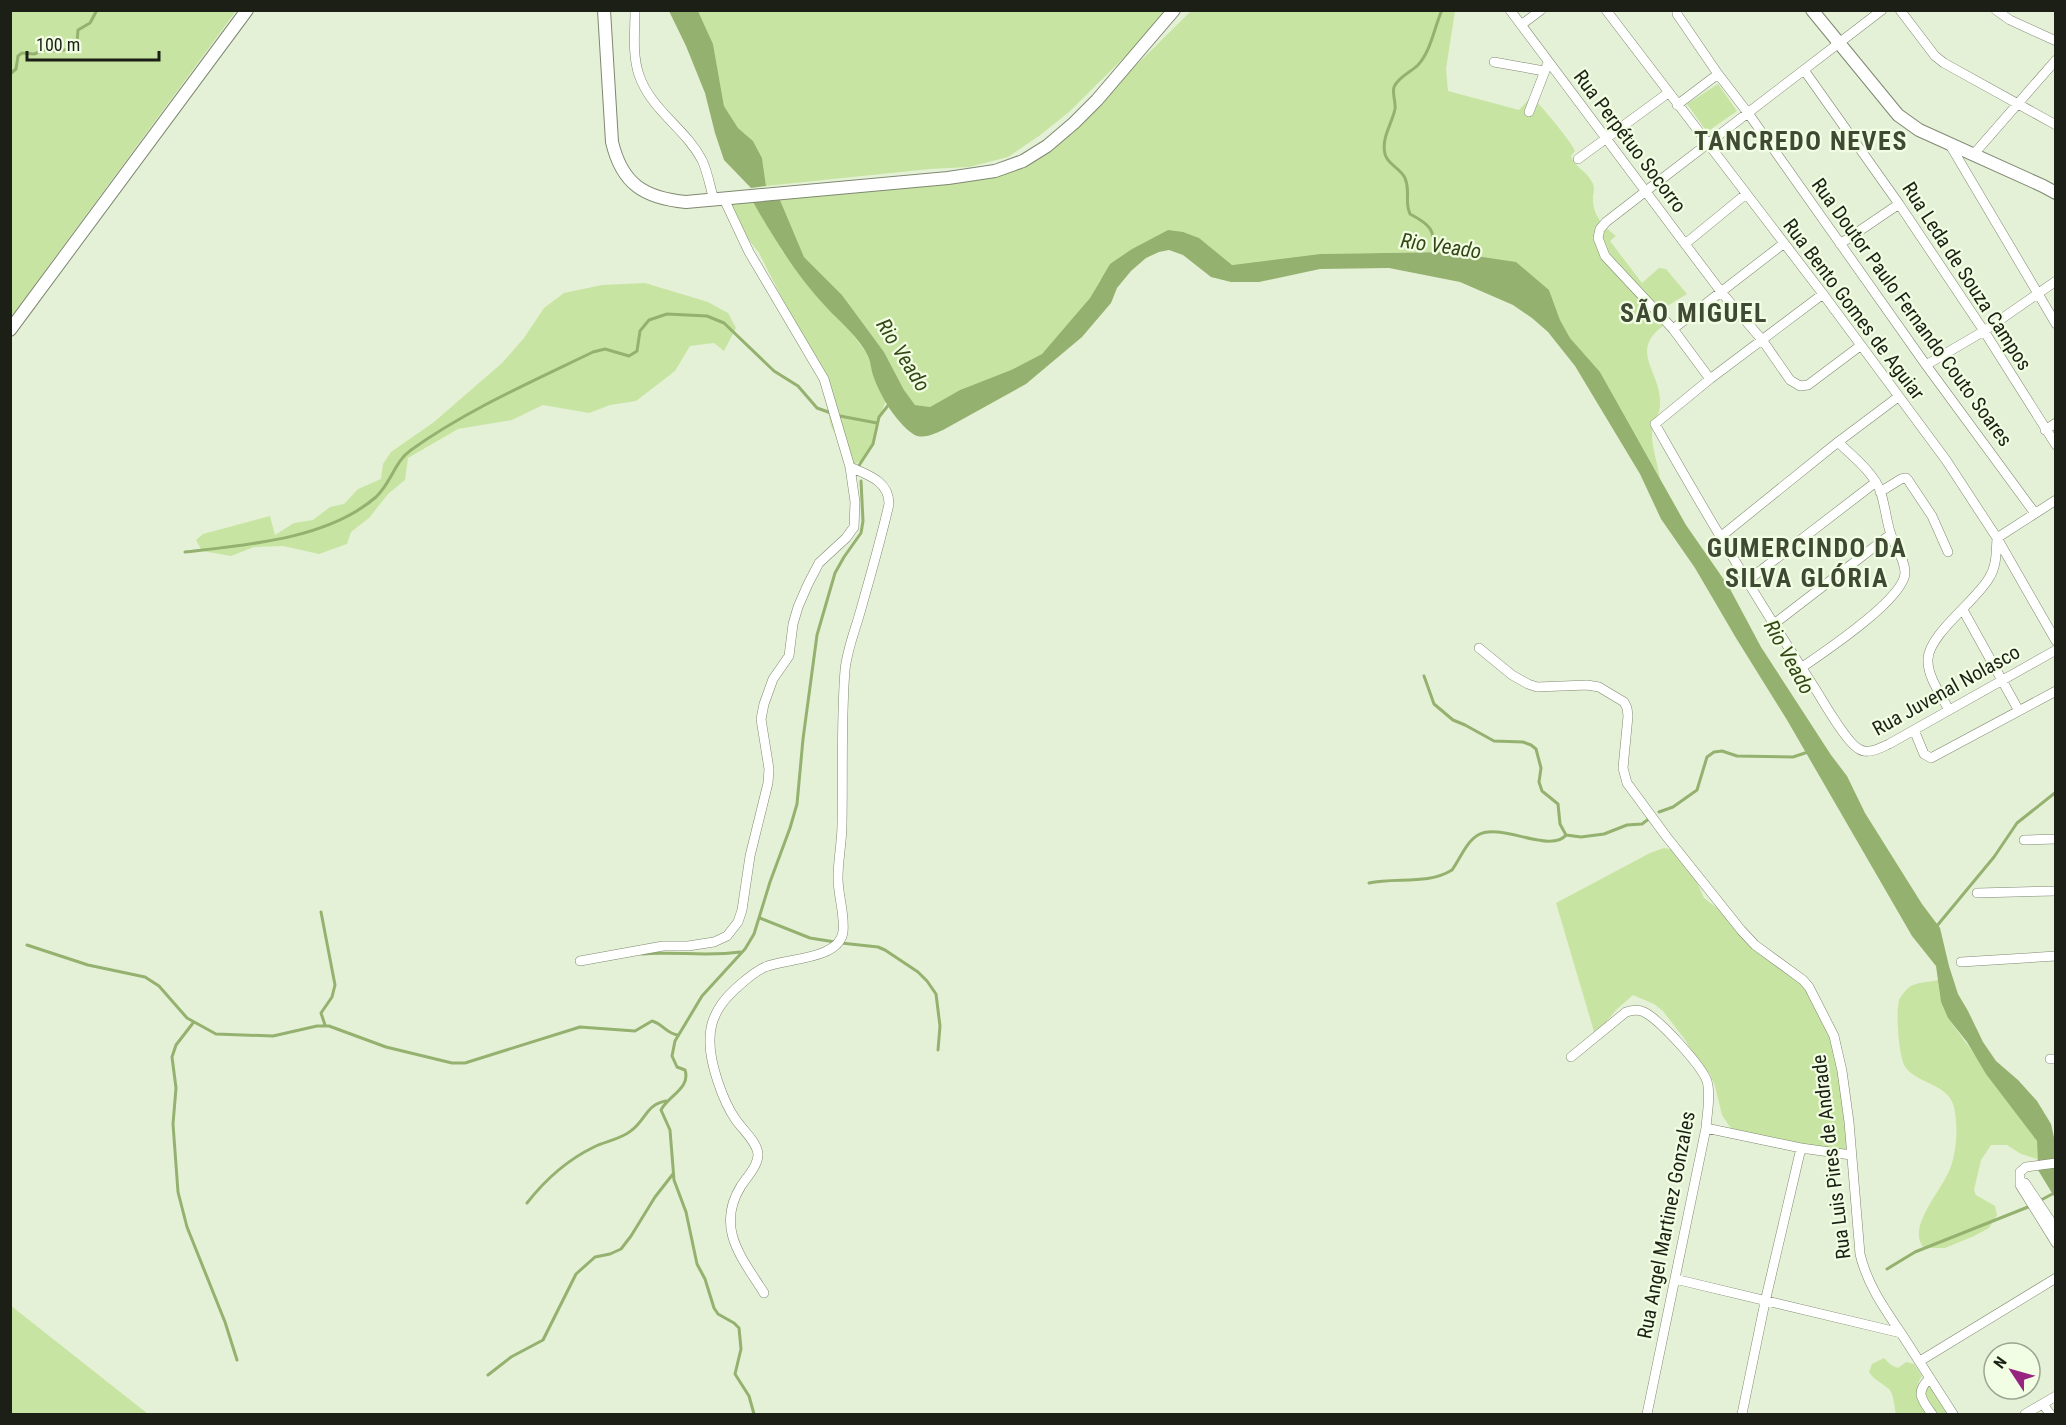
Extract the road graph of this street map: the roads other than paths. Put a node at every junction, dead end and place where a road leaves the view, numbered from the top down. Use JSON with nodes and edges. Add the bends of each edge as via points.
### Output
{"nodes":[{"id":1,"x":247,"y":10,"type":"edge"},
{"id":2,"x":604,"y":10,"type":"edge"},
{"id":3,"x":635,"y":10,"type":"edge"},
{"id":4,"x":1174,"y":10,"type":"edge"},
{"id":5,"x":1510,"y":10,"type":"edge"},
{"id":6,"x":1541,"y":10,"type":"edge"},
{"id":7,"x":1606,"y":10,"type":"edge"},
{"id":8,"x":1812,"y":10,"type":"edge"},
{"id":9,"x":1882,"y":10,"type":"edge"},
{"id":10,"x":1900,"y":10,"type":"edge"},
{"id":11,"x":1996,"y":10,"type":"edge"},
{"id":12,"x":1677,"y":12,"type":"edge"},
{"id":13,"x":1521,"y":25,"type":"junction"},
{"id":14,"x":2055,"y":41,"type":"edge"},
{"id":15,"x":1838,"y":44,"type":"junction"},
{"id":16,"x":2055,"y":60,"type":"edge"},
{"id":17,"x":1494,"y":62,"type":"dead end"},
{"id":18,"x":1546,"y":67,"type":"junction"},
{"id":19,"x":1804,"y":69,"type":"junction"},
{"id":20,"x":1718,"y":74,"type":"junction"},
{"id":21,"x":1668,"y":93,"type":"junction"},
{"id":22,"x":2018,"y":103,"type":"junction"},
{"id":23,"x":1677,"y":105,"type":"junction"},
{"id":24,"x":1529,"y":112,"type":"dead end"},
{"id":25,"x":1748,"y":113,"type":"junction"},
{"id":26,"x":2055,"y":124,"type":"edge"},
{"id":27,"x":1607,"y":137,"type":"junction"},
{"id":28,"x":1707,"y":144,"type":"junction"},
{"id":29,"x":1950,"y":145,"type":"junction"},
{"id":30,"x":1973,"y":155,"type":"junction"},
{"id":31,"x":1578,"y":159,"type":"dead end"},
{"id":32,"x":1646,"y":191,"type":"junction"},
{"id":33,"x":2055,"y":193,"type":"edge"},
{"id":34,"x":1746,"y":195,"type":"junction"},
{"id":35,"x":719,"y":200,"type":"junction"},
{"id":36,"x":1899,"y":204,"type":"junction"},
{"id":37,"x":1685,"y":244,"type":"junction"},
{"id":38,"x":1783,"y":244,"type":"junction"},
{"id":39,"x":1840,"y":244,"type":"junction"},
{"id":40,"x":2055,"y":281,"type":"edge"},
{"id":41,"x":1722,"y":293,"type":"junction"},
{"id":42,"x":1823,"y":294,"type":"junction"},
{"id":43,"x":2037,"y":295,"type":"junction"},
{"id":44,"x":2055,"y":324,"type":"edge"},
{"id":45,"x":1673,"y":329,"type":"junction"},
{"id":46,"x":10,"y":330,"type":"edge"},
{"id":47,"x":1984,"y":331,"type":"junction"},
{"id":48,"x":1762,"y":341,"type":"junction"},
{"id":49,"x":1860,"y":346,"type":"junction"},
{"id":50,"x":1926,"y":365,"type":"junction"},
{"id":51,"x":1710,"y":379,"type":"junction"},
{"id":52,"x":1898,"y":397,"type":"junction"},
{"id":53,"x":2055,"y":423,"type":"edge"},
{"id":54,"x":2045,"y":430,"type":"junction"},
{"id":55,"x":1838,"y":442,"type":"junction"},
{"id":56,"x":2055,"y":445,"type":"edge"},
{"id":57,"x":850,"y":467,"type":"junction"},
{"id":58,"x":1878,"y":487,"type":"junction"},
{"id":59,"x":2055,"y":500,"type":"edge"},
{"id":60,"x":2034,"y":512,"type":"junction"},
{"id":61,"x":1891,"y":534,"type":"junction"},
{"id":62,"x":1719,"y":537,"type":"junction"},
{"id":63,"x":1997,"y":538,"type":"junction"},
{"id":64,"x":1948,"y":552,"type":"dead end"},
{"id":65,"x":1747,"y":581,"type":"junction"},
{"id":66,"x":1963,"y":610,"type":"junction"},
{"id":67,"x":1774,"y":624,"type":"junction"},
{"id":68,"x":2055,"y":641,"type":"edge"},
{"id":69,"x":1479,"y":648,"type":"dead end"},
{"id":70,"x":2055,"y":650,"type":"edge"},
{"id":71,"x":1801,"y":668,"type":"junction"},
{"id":72,"x":2002,"y":680,"type":"junction"},
{"id":73,"x":2055,"y":691,"type":"edge"},
{"id":74,"x":1949,"y":710,"type":"junction"},
{"id":75,"x":2019,"y":711,"type":"junction"},
{"id":76,"x":1914,"y":730,"type":"junction"},
{"id":77,"x":2055,"y":839,"type":"edge"},
{"id":78,"x":2024,"y":840,"type":"dead end"},
{"id":79,"x":2055,"y":891,"type":"edge"},
{"id":80,"x":1977,"y":893,"type":"dead end"},
{"id":81,"x":2055,"y":956,"type":"edge"},
{"id":82,"x":580,"y":961,"type":"dead end"},
{"id":83,"x":1961,"y":962,"type":"dead end"},
{"id":84,"x":1571,"y":1058,"type":"dead end"},
{"id":85,"x":1706,"y":1128,"type":"junction"},
{"id":86,"x":1801,"y":1148,"type":"junction"},
{"id":87,"x":1851,"y":1155,"type":"junction"},
{"id":88,"x":2055,"y":1163,"type":"edge"},
{"id":89,"x":2019,"y":1177,"type":"junction"},
{"id":90,"x":2055,"y":1229,"type":"edge"},
{"id":91,"x":2055,"y":1243,"type":"edge"},
{"id":92,"x":2055,"y":1278,"type":"edge"},
{"id":93,"x":1675,"y":1279,"type":"junction"},
{"id":94,"x":764,"y":1293,"type":"dead end"},
{"id":95,"x":1765,"y":1302,"type":"junction"},
{"id":96,"x":1901,"y":1333,"type":"junction"},
{"id":97,"x":1920,"y":1361,"type":"junction"},
{"id":98,"x":1930,"y":1378,"type":"junction"},
{"id":99,"x":2055,"y":1396,"type":"edge"},
{"id":100,"x":2043,"y":1404,"type":"junction"},
{"id":101,"x":1647,"y":1414,"type":"edge"},
{"id":102,"x":1742,"y":1414,"type":"edge"},
{"id":103,"x":1932,"y":1414,"type":"edge"},
{"id":104,"x":1953,"y":1414,"type":"edge"},
{"id":105,"x":2025,"y":1414,"type":"edge"},
{"id":106,"x":2050,"y":1414,"type":"edge"}],
"edges":[{"from":1,"to":46,"type":"main road"},
{"from":2,"to":35,"type":"main road","via":[[612,142],[624,175],[661,198],[686,202]]},
{"from":3,"to":35,"type":"street","via":[[634,53],[639,74],[657,108],[693,147]]},
{"from":4,"to":35,"type":"main road","via":[[1097,100],[1047,146],[1023,161],[995,171],[948,178]]},
{"from":5,"to":13,"type":"street","name":"Rua Perpétuo Socorro"},
{"from":6,"to":13,"type":"street"},
{"from":7,"to":21,"type":"street","name":"Rua Bento Gomes de Aguiar"},
{"from":8,"to":15,"type":"main road"},
{"from":9,"to":15,"type":"street"},
{"from":10,"to":22,"type":"street","via":[[1935,56]]},
{"from":11,"to":14,"type":"street"},
{"from":12,"to":20,"type":"street","name":"Rua Doutor Paulo Fernando Couto Soares"},
{"from":13,"to":18,"type":"street","name":"Rua Perpétuo Socorro"},
{"from":15,"to":19,"type":"street"},
{"from":15,"to":29,"type":"main road","via":[[1898,115]]},
{"from":16,"to":22,"type":"street"},
{"from":17,"to":18,"type":"street","name":"Rua Perpétuo Socorro"},
{"from":18,"to":24,"type":"street"},
{"from":18,"to":27,"type":"street","name":"Rua Perpétuo Socorro"},
{"from":19,"to":25,"type":"street"},
{"from":19,"to":36,"type":"street","name":"Rua Leda de Souza Campos"},
{"from":20,"to":23,"type":"street"},
{"from":20,"to":25,"type":"street","name":"Rua Doutor Paulo Fernando Couto Soares"},
{"from":21,"to":23,"type":"street","name":"Rua Bento Gomes de Aguiar"},
{"from":21,"to":27,"type":"street"},
{"from":22,"to":26,"type":"street"},
{"from":22,"to":30,"type":"street"},
{"from":23,"to":28,"type":"street","name":"Rua Bento Gomes de Aguiar"},
{"from":25,"to":28,"type":"street"},
{"from":25,"to":39,"type":"street","name":"Rua Doutor Paulo Fernando Couto Soares"},
{"from":27,"to":31,"type":"street"},
{"from":27,"to":32,"type":"street","name":"Rua Perpétuo Socorro"},
{"from":28,"to":32,"type":"street"},
{"from":28,"to":34,"type":"street","name":"Rua Bento Gomes de Aguiar"},
{"from":29,"to":30,"type":"main road"},
{"from":29,"to":43,"type":"street"},
{"from":30,"to":33,"type":"main road"},
{"from":32,"to":37,"type":"street","name":"Rua Perpétuo Socorro"},
{"from":32,"to":45,"type":"street","via":[[1606,222],[1598,238],[1605,256]]},
{"from":34,"to":37,"type":"street"},
{"from":34,"to":38,"type":"street","name":"Rua Bento Gomes de Aguiar"},
{"from":35,"to":57,"type":"street","via":[[824,379]]},
{"from":36,"to":39,"type":"street"},
{"from":36,"to":47,"type":"street","name":"Rua Leda de Souza Campos"},
{"from":37,"to":41,"type":"street","name":"Rua Perpétuo Socorro"},
{"from":38,"to":41,"type":"street"},
{"from":38,"to":42,"type":"street","name":"Rua Bento Gomes de Aguiar"},
{"from":39,"to":50,"type":"street","name":"Rua Doutor Paulo Fernando Couto Soares"},
{"from":40,"to":43,"type":"street"},
{"from":41,"to":45,"type":"street"},
{"from":41,"to":48,"type":"street","name":"Rua Perpétuo Socorro"},
{"from":42,"to":48,"type":"street"},
{"from":42,"to":49,"type":"street","name":"Rua Bento Gomes de Aguiar"},
{"from":43,"to":44,"type":"street"},
{"from":43,"to":47,"type":"street"},
{"from":45,"to":51,"type":"street"},
{"from":47,"to":50,"type":"street"},
{"from":47,"to":54,"type":"street","name":"Rua Leda de Souza Campos"},
{"from":48,"to":49,"type":"street","name":"Rua Perpétuo Socorro","via":[[1791,380],[1804,386]]},
{"from":48,"to":51,"type":"street"},
{"from":49,"to":52,"type":"street","name":"Rua Bento Gomes de Aguiar"},
{"from":50,"to":60,"type":"street","name":"Rua Doutor Paulo Fernando Couto Soares"},
{"from":51,"to":62,"type":"street","via":[[1654,424]]},
{"from":52,"to":55,"type":"street"},
{"from":52,"to":63,"type":"street","name":"Rua Bento Gomes de Aguiar","via":[[1946,460]]},
{"from":53,"to":54,"type":"street"},
{"from":54,"to":56,"type":"street","name":"Rua Leda de Souza Campos"},
{"from":55,"to":58,"type":"street"},
{"from":55,"to":62,"type":"street"},
{"from":57,"to":82,"type":"street","via":[[854,527],[825,556],[808,584],[798,607],[789,656],[764,704],[761,719],[770,768],[738,922],[727,936],[714,942],[663,946]]},
{"from":57,"to":94,"type":"street","via":[[887,488],[890,504],[845,667],[838,878],[843,932],[831,950],[783,961],[755,973],[722,1004],[714,1016],[709,1041],[727,1104],[757,1151],[757,1161],[734,1201],[730,1226],[735,1246]]},
{"from":58,"to":61,"type":"street"},
{"from":58,"to":64,"type":"street","via":[[1906,478],[1932,516]]},
{"from":58,"to":65,"type":"street"},
{"from":59,"to":60,"type":"street"},
{"from":60,"to":63,"type":"street"},
{"from":61,"to":67,"type":"street"},
{"from":61,"to":71,"type":"street","via":[[1904,564],[1899,589],[1841,640]]},
{"from":62,"to":65,"type":"street"},
{"from":63,"to":66,"type":"street","via":[[1990,577]]},
{"from":63,"to":68,"type":"street","name":"Rua Bento Gomes de Aguiar"},
{"from":65,"to":67,"type":"street"},
{"from":66,"to":72,"type":"street"},
{"from":66,"to":74,"type":"street","via":[[1936,639],[1928,658],[1932,677]]},
{"from":67,"to":71,"type":"street"},
{"from":69,"to":87,"type":"street","name":"Rua Luis Pires de Andrade","via":[[1528,684],[1593,686],[1624,702],[1628,716],[1623,768],[1628,783],[1740,930],[1803,980],[1814,995],[1834,1036]]},
{"from":70,"to":72,"type":"street","name":"Rua Juvenal Nolasco"},
{"from":71,"to":76,"type":"street","name":"Rua Juvenal Nolasco","via":[[1854,746],[1864,752]]},
{"from":72,"to":74,"type":"street","name":"Rua Juvenal Nolasco"},
{"from":72,"to":75,"type":"street"},
{"from":73,"to":75,"type":"street"},
{"from":74,"to":76,"type":"street","name":"Rua Juvenal Nolasco"},
{"from":75,"to":76,"type":"street","via":[[1931,758],[1924,754]]},
{"from":77,"to":78,"type":"street"},
{"from":79,"to":80,"type":"street"},
{"from":81,"to":83,"type":"street"},
{"from":84,"to":85,"type":"street","name":"Rua Angel Martinez Gonzales","via":[[1626,1012],[1644,1012],[1702,1071],[1708,1088]]},
{"from":85,"to":86,"type":"street"},
{"from":85,"to":93,"type":"street","name":"Rua Angel Martinez Gonzales"},
{"from":86,"to":87,"type":"street"},
{"from":86,"to":95,"type":"street"},
{"from":87,"to":96,"type":"street","name":"Rua Luis Pires de Andrade","via":[[1864,1272]]},
{"from":88,"to":89,"type":"street","via":[[2022,1168]]},
{"from":89,"to":90,"type":"street"},
{"from":89,"to":91,"type":"street"},
{"from":92,"to":97,"type":"street"},
{"from":93,"to":95,"type":"street"},
{"from":93,"to":101,"type":"street","name":"Rua Angel Martinez Gonzales"},
{"from":95,"to":96,"type":"street"},
{"from":95,"to":102,"type":"street"},
{"from":96,"to":97,"type":"street","name":"Rua Luis Pires de Andrade"},
{"from":97,"to":98,"type":"street","name":"Rua Luis Pires de Andrade"},
{"from":98,"to":103,"type":"street","via":[[1920,1393]]},
{"from":98,"to":104,"type":"street"},
{"from":99,"to":100,"type":"street"},
{"from":100,"to":105,"type":"street"},
{"from":100,"to":106,"type":"street"}]}
